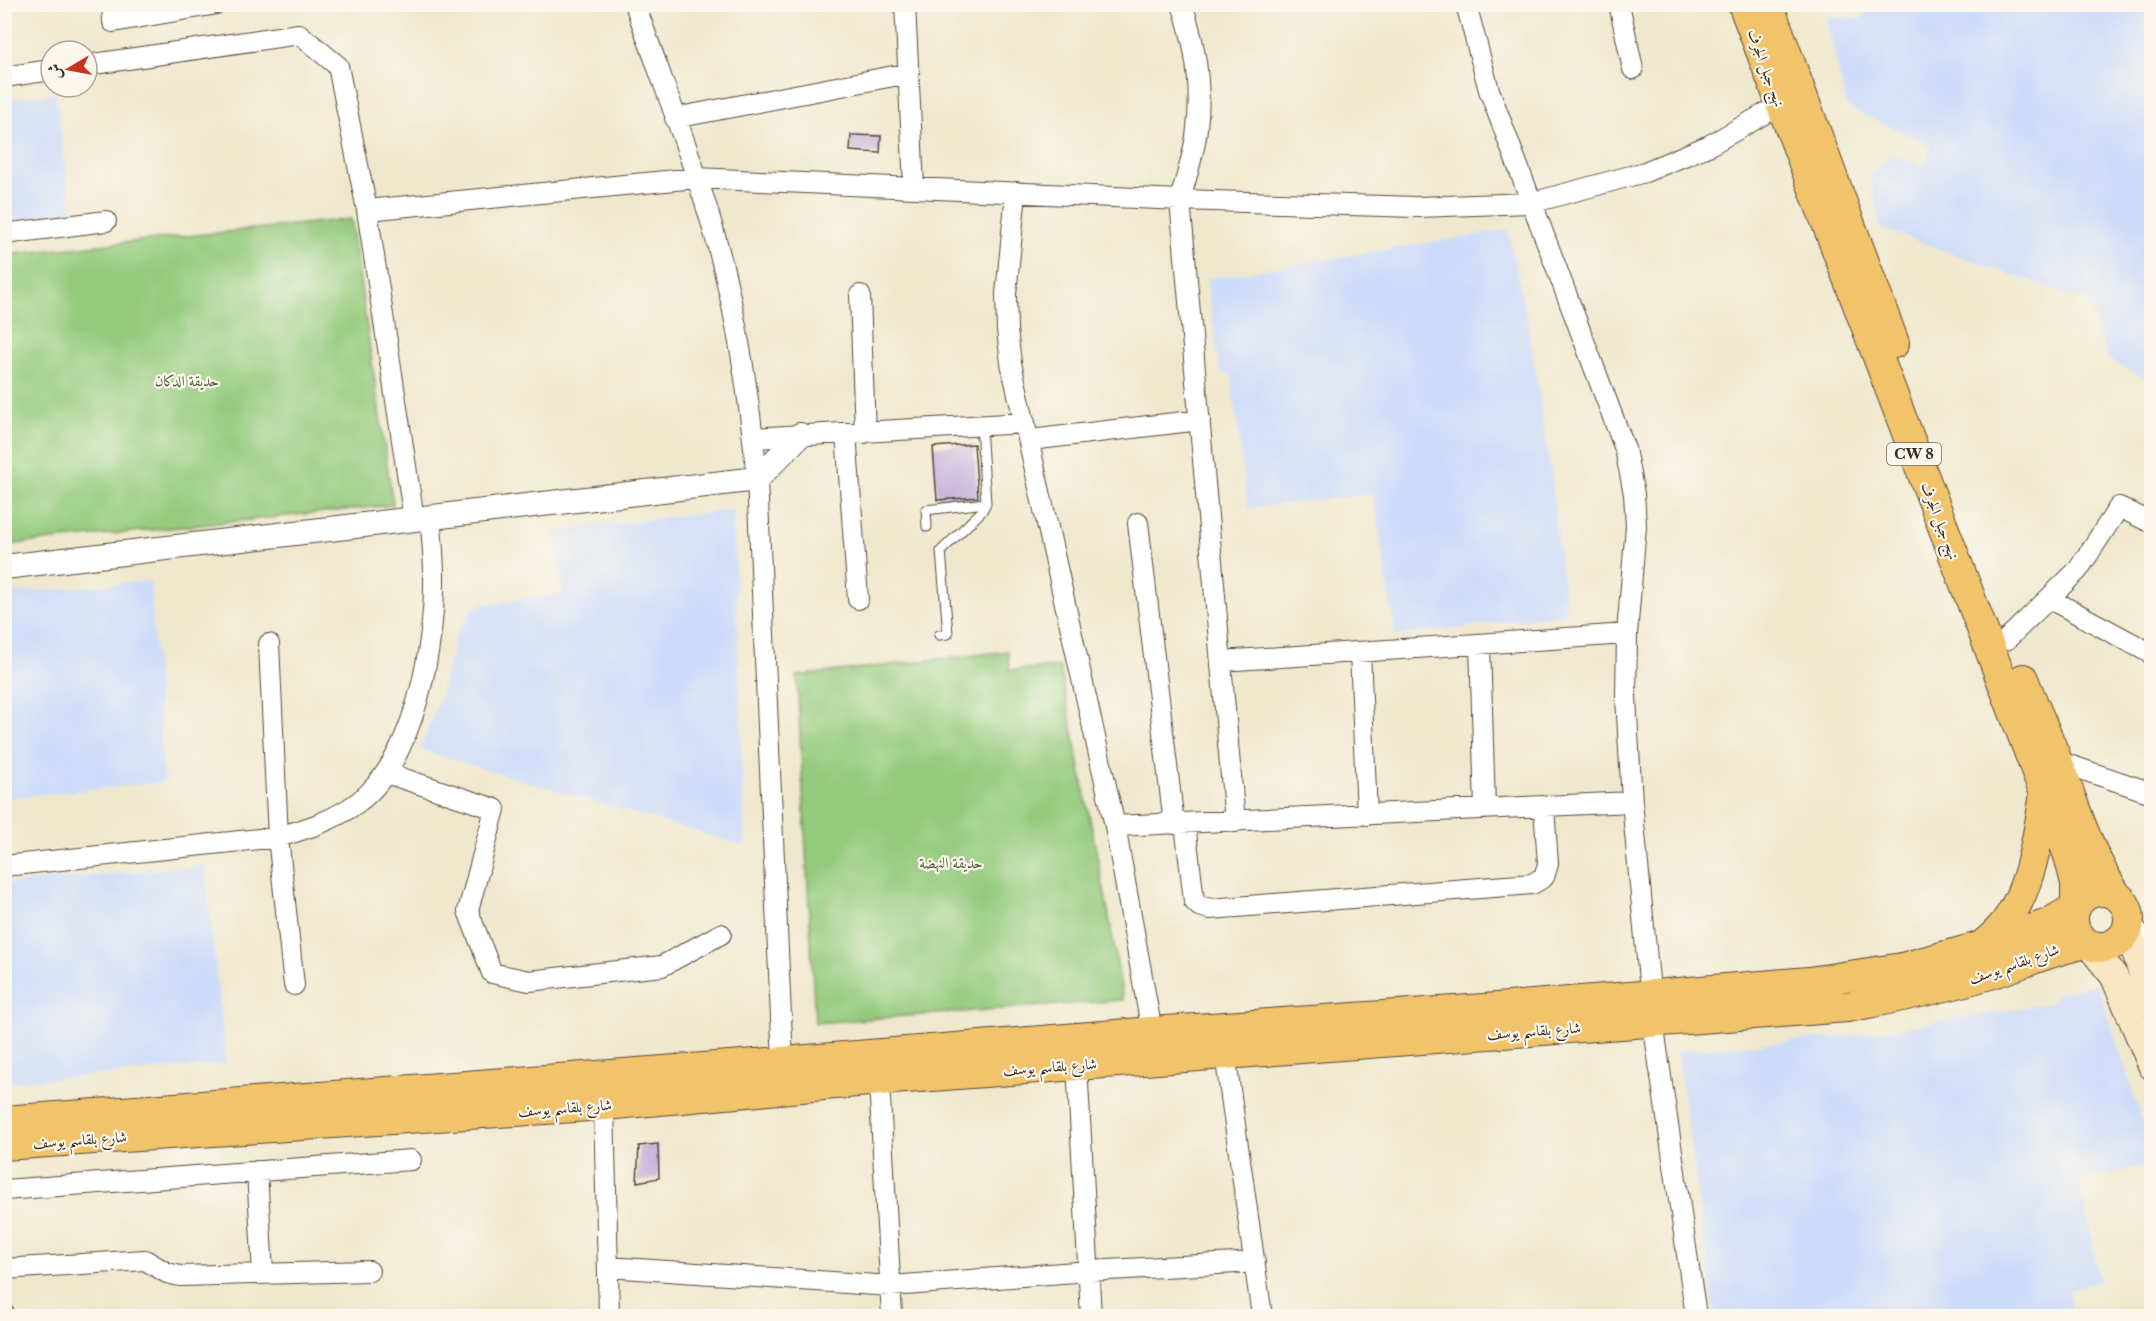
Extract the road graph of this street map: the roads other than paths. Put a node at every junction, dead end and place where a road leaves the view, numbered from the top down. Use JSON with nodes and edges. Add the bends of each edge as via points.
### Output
{"nodes":[{"id":1,"x":112,"y":4,"type":"edge"},
{"id":2,"x":217,"y":4,"type":"edge"},
{"id":3,"x":635,"y":4,"type":"edge"},
{"id":4,"x":905,"y":4,"type":"edge"},
{"id":5,"x":1182,"y":4,"type":"edge"},
{"id":6,"x":1466,"y":4,"type":"edge"},
{"id":7,"x":1619,"y":4,"type":"edge"},
{"id":8,"x":1743,"y":4,"type":"edge"},
{"id":9,"x":1768,"y":4,"type":"edge"},
{"id":10,"x":99,"y":63,"type":"edge"},
{"id":11,"x":1634,"y":69,"type":"dead end"},
{"id":12,"x":39,"y":72,"type":"edge"},
{"id":13,"x":909,"y":73,"type":"junction"},
{"id":14,"x":4,"y":77,"type":"edge"},
{"id":15,"x":1780,"y":105,"type":"junction"},
{"id":16,"x":675,"y":118,"type":"junction"},
{"id":17,"x":696,"y":178,"type":"junction"},
{"id":18,"x":914,"y":187,"type":"junction"},
{"id":19,"x":1016,"y":192,"type":"junction"},
{"id":20,"x":1180,"y":200,"type":"junction"},
{"id":21,"x":1531,"y":203,"type":"junction"},
{"id":22,"x":367,"y":210,"type":"junction"},
{"id":23,"x":106,"y":221,"type":"dead end"},
{"id":24,"x":4,"y":234,"type":"edge"},
{"id":25,"x":860,"y":295,"type":"dead end"},
{"id":26,"x":1200,"y":420,"type":"junction"},
{"id":27,"x":981,"y":426,"type":"junction"},
{"id":28,"x":1028,"y":432,"type":"junction"},
{"id":29,"x":856,"y":433,"type":"junction"},
{"id":30,"x":800,"y":435,"type":"junction"},
{"id":31,"x":753,"y":438,"type":"junction"},
{"id":32,"x":757,"y":479,"type":"junction"},
{"id":33,"x":986,"y":502,"type":"junction"},
{"id":34,"x":422,"y":518,"type":"junction"},
{"id":35,"x":1138,"y":523,"type":"dead end"},
{"id":36,"x":2151,"y":523,"type":"edge"},
{"id":37,"x":927,"y":527,"type":"dead end"},
{"id":38,"x":4,"y":567,"type":"edge"},
{"id":39,"x":858,"y":599,"type":"dead end"},
{"id":40,"x":2050,"y":599,"type":"junction"},
{"id":41,"x":1627,"y":634,"type":"junction"},
{"id":42,"x":939,"y":635,"type":"dead end"},
{"id":43,"x":2006,"y":640,"type":"junction"},
{"id":44,"x":269,"y":644,"type":"dead end"},
{"id":45,"x":1480,"y":644,"type":"junction"},
{"id":46,"x":1360,"y":652,"type":"junction"},
{"id":47,"x":2151,"y":654,"type":"edge"},
{"id":48,"x":1221,"y":661,"type":"junction"},
{"id":49,"x":2057,"y":761,"type":"junction"},
{"id":50,"x":386,"y":773,"type":"junction"},
{"id":51,"x":2151,"y":793,"type":"edge"},
{"id":52,"x":2046,"y":794,"type":"junction"},
{"id":53,"x":1632,"y":802,"type":"junction"},
{"id":54,"x":1544,"y":807,"type":"junction"},
{"id":55,"x":1485,"y":810,"type":"junction"},
{"id":56,"x":1367,"y":816,"type":"junction"},
{"id":57,"x":1235,"y":822,"type":"junction"},
{"id":58,"x":1179,"y":824,"type":"junction"},
{"id":59,"x":1115,"y":826,"type":"junction"},
{"id":60,"x":278,"y":837,"type":"junction"},
{"id":61,"x":4,"y":866,"type":"edge"},
{"id":62,"x":2076,"y":907,"type":"junction"},
{"id":63,"x":2124,"y":914,"type":"junction"},
{"id":64,"x":721,"y":934,"type":"dead end"},
{"id":65,"x":2087,"y":943,"type":"junction"},
{"id":66,"x":1983,"y":946,"type":"junction"},
{"id":67,"x":2151,"y":949,"type":"edge"},
{"id":68,"x":294,"y":985,"type":"dead end"},
{"id":69,"x":2151,"y":1003,"type":"edge"},
{"id":70,"x":1652,"y":1008,"type":"junction"},
{"id":71,"x":1152,"y":1032,"type":"junction"},
{"id":72,"x":1225,"y":1054,"type":"junction"},
{"id":73,"x":783,"y":1062,"type":"junction"},
{"id":74,"x":1077,"y":1065,"type":"junction"},
{"id":75,"x":2151,"y":1066,"type":"edge"},
{"id":76,"x":879,"y":1080,"type":"junction"},
{"id":77,"x":604,"y":1105,"type":"junction"},
{"id":78,"x":4,"y":1121,"type":"edge"},
{"id":79,"x":4,"y":1145,"type":"edge"},
{"id":80,"x":411,"y":1160,"type":"dead end"},
{"id":81,"x":257,"y":1171,"type":"junction"},
{"id":82,"x":4,"y":1190,"type":"edge"},
{"id":83,"x":1255,"y":1262,"type":"junction"},
{"id":84,"x":608,"y":1267,"type":"junction"},
{"id":85,"x":4,"y":1269,"type":"edge"},
{"id":86,"x":369,"y":1271,"type":"dead end"},
{"id":87,"x":1089,"y":1271,"type":"junction"},
{"id":88,"x":263,"y":1274,"type":"junction"},
{"id":89,"x":891,"y":1286,"type":"junction"},
{"id":90,"x":609,"y":1317,"type":"edge"},
{"id":91,"x":892,"y":1317,"type":"edge"},
{"id":92,"x":1091,"y":1317,"type":"edge"},
{"id":93,"x":1262,"y":1317,"type":"edge"},
{"id":94,"x":1696,"y":1317,"type":"edge"}],
"edges":[{"from":1,"to":2,"type":"street","via":[[113,22]]},
{"from":3,"to":16,"type":"street"},
{"from":4,"to":13,"type":"street"},
{"from":5,"to":20,"type":"street","via":[[1199,91],[1197,129]]},
{"from":6,"to":21,"type":"street","via":[[1489,90]]},
{"from":7,"to":11,"type":"street"},
{"from":8,"to":15,"type":"main road","name":"نهج جبل الجرف","number":"CW 8"},
{"from":9,"to":43,"type":"main road","name":"نهج جبل الجرف","number":"CW 8"},
{"from":10,"to":22,"type":"street","via":[[298,34],[338,66]]},
{"from":12,"to":14,"type":"street"},
{"from":13,"to":16,"type":"street"},
{"from":13,"to":18,"type":"street"},
{"from":15,"to":21,"type":"street","via":[[1710,145],[1645,172]]},
{"from":15,"to":52,"type":"main road","name":"نهج جبل الجرف","number":"CW 8"},
{"from":16,"to":17,"type":"street"},
{"from":17,"to":18,"type":"street"},
{"from":17,"to":22,"type":"street"},
{"from":17,"to":31,"type":"street","via":[[728,286]]},
{"from":18,"to":19,"type":"street"},
{"from":19,"to":20,"type":"street"},
{"from":19,"to":28,"type":"street","via":[[1006,294],[1007,330]]},
{"from":20,"to":21,"type":"street","via":[[1417,207]]},
{"from":20,"to":26,"type":"street"},
{"from":21,"to":41,"type":"street","via":[[1630,469],[1636,526]]},
{"from":22,"to":34,"type":"street"},
{"from":23,"to":24,"type":"street"},
{"from":25,"to":29,"type":"street"},
{"from":26,"to":28,"type":"street"},
{"from":26,"to":48,"type":"street"},
{"from":27,"to":28,"type":"street"},
{"from":27,"to":29,"type":"street"},
{"from":27,"to":33,"type":"lane"},
{"from":28,"to":59,"type":"street"},
{"from":29,"to":30,"type":"street"},
{"from":29,"to":39,"type":"street"},
{"from":30,"to":31,"type":"street"},
{"from":30,"to":32,"type":"street"},
{"from":31,"to":32,"type":"street"},
{"from":32,"to":34,"type":"street"},
{"from":32,"to":73,"type":"street"},
{"from":33,"to":37,"type":"lane","via":[[926,510]]},
{"from":33,"to":42,"type":"lane","via":[[982,511],[941,551],[948,634]]},
{"from":34,"to":38,"type":"street"},
{"from":34,"to":50,"type":"street","via":[[434,578],[432,620],[410,727]]},
{"from":35,"to":58,"type":"street"},
{"from":36,"to":40,"type":"street","via":[[2119,507],[2078,570]]},
{"from":40,"to":43,"type":"street"},
{"from":40,"to":47,"type":"street"},
{"from":41,"to":45,"type":"street"},
{"from":41,"to":53,"type":"street"},
{"from":43,"to":49,"type":"main road","name":"نهج جبل الجرف","number":"CW 8"},
{"from":44,"to":60,"type":"street"},
{"from":45,"to":46,"type":"street"},
{"from":45,"to":55,"type":"street"},
{"from":46,"to":48,"type":"street"},
{"from":46,"to":56,"type":"street"},
{"from":48,"to":57,"type":"street"},
{"from":49,"to":51,"type":"street"},
{"from":49,"to":63,"type":"main road","name":"نهج جبل الجرف","number":"CW 8","via":[[2087,844]]},
{"from":50,"to":60,"type":"street","via":[[358,803],[318,825]]},
{"from":50,"to":64,"type":"street","via":[[495,809],[468,911],[492,973],[529,981],[662,966]]},
{"from":52,"to":62,"type":"main road","name":"نهج جبل الجرف","number":"CW 8","via":[[2069,856],[2076,883]]},
{"from":52,"to":66,"type":"main road","via":[[2025,886],[2002,928]]},
{"from":53,"to":54,"type":"street"},
{"from":53,"to":70,"type":"street"},
{"from":54,"to":55,"type":"street"},
{"from":54,"to":58,"type":"street","via":[[1548,864],[1544,877],[1532,884],[1210,909],[1194,901]]},
{"from":55,"to":56,"type":"street"},
{"from":56,"to":57,"type":"street"},
{"from":57,"to":58,"type":"street"},
{"from":58,"to":59,"type":"street"},
{"from":59,"to":71,"type":"street"},
{"from":60,"to":61,"type":"street"},
{"from":60,"to":68,"type":"street"},
{"from":62,"to":63,"type":"main road","via":[[2088,894],[2109,892]]},
{"from":62,"to":65,"type":"main road","via":[[2074,928]]},
{"from":62,"to":66,"type":"main road","name":"شارع بلقاسم يوسف","via":[[2048,924]]},
{"from":63,"to":65,"type":"main road","via":[[2121,938],[2114,944],[2105,947]]},
{"from":63,"to":67,"type":"street"},
{"from":63,"to":69,"type":"main road","name":"نهج جبل الجرف","number":"CW 8"},
{"from":65,"to":70,"type":"main road","name":"شارع بلقاسم يوسف","via":[[1926,992],[1847,1007]]},
{"from":65,"to":75,"type":"main road","via":[[2114,976]]},
{"from":66,"to":70,"type":"main road","name":"شارع بلقاسم يوسف","via":[[1902,968]]},
{"from":70,"to":71,"type":"main road","name":"شارع بلقاسم يوسف"},
{"from":70,"to":72,"type":"main road","name":"شارع بلقاسم يوسف"},
{"from":70,"to":94,"type":"street"},
{"from":71,"to":73,"type":"main road","name":"شارع بلقاسم يوسف"},
{"from":72,"to":74,"type":"main road","name":"شارع بلقاسم يوسف"},
{"from":72,"to":83,"type":"street"},
{"from":73,"to":78,"type":"main road","name":"شارع بلقاسم يوسف"},
{"from":74,"to":76,"type":"main road","name":"شارع بلقاسم يوسف"},
{"from":74,"to":87,"type":"street"},
{"from":76,"to":77,"type":"main road","name":"شارع بلقاسم يوسف"},
{"from":76,"to":89,"type":"street"},
{"from":77,"to":79,"type":"main road","name":"شارع بلقاسم يوسف"},
{"from":77,"to":84,"type":"street"},
{"from":80,"to":81,"type":"street"},
{"from":81,"to":82,"type":"street"},
{"from":81,"to":88,"type":"street"},
{"from":83,"to":87,"type":"street"},
{"from":83,"to":93,"type":"street"},
{"from":84,"to":89,"type":"street"},
{"from":84,"to":90,"type":"street"},
{"from":85,"to":88,"type":"street","via":[[145,1260],[180,1276]]},
{"from":86,"to":88,"type":"street"},
{"from":87,"to":89,"type":"street"},
{"from":87,"to":92,"type":"street"},
{"from":89,"to":91,"type":"street"}]}
